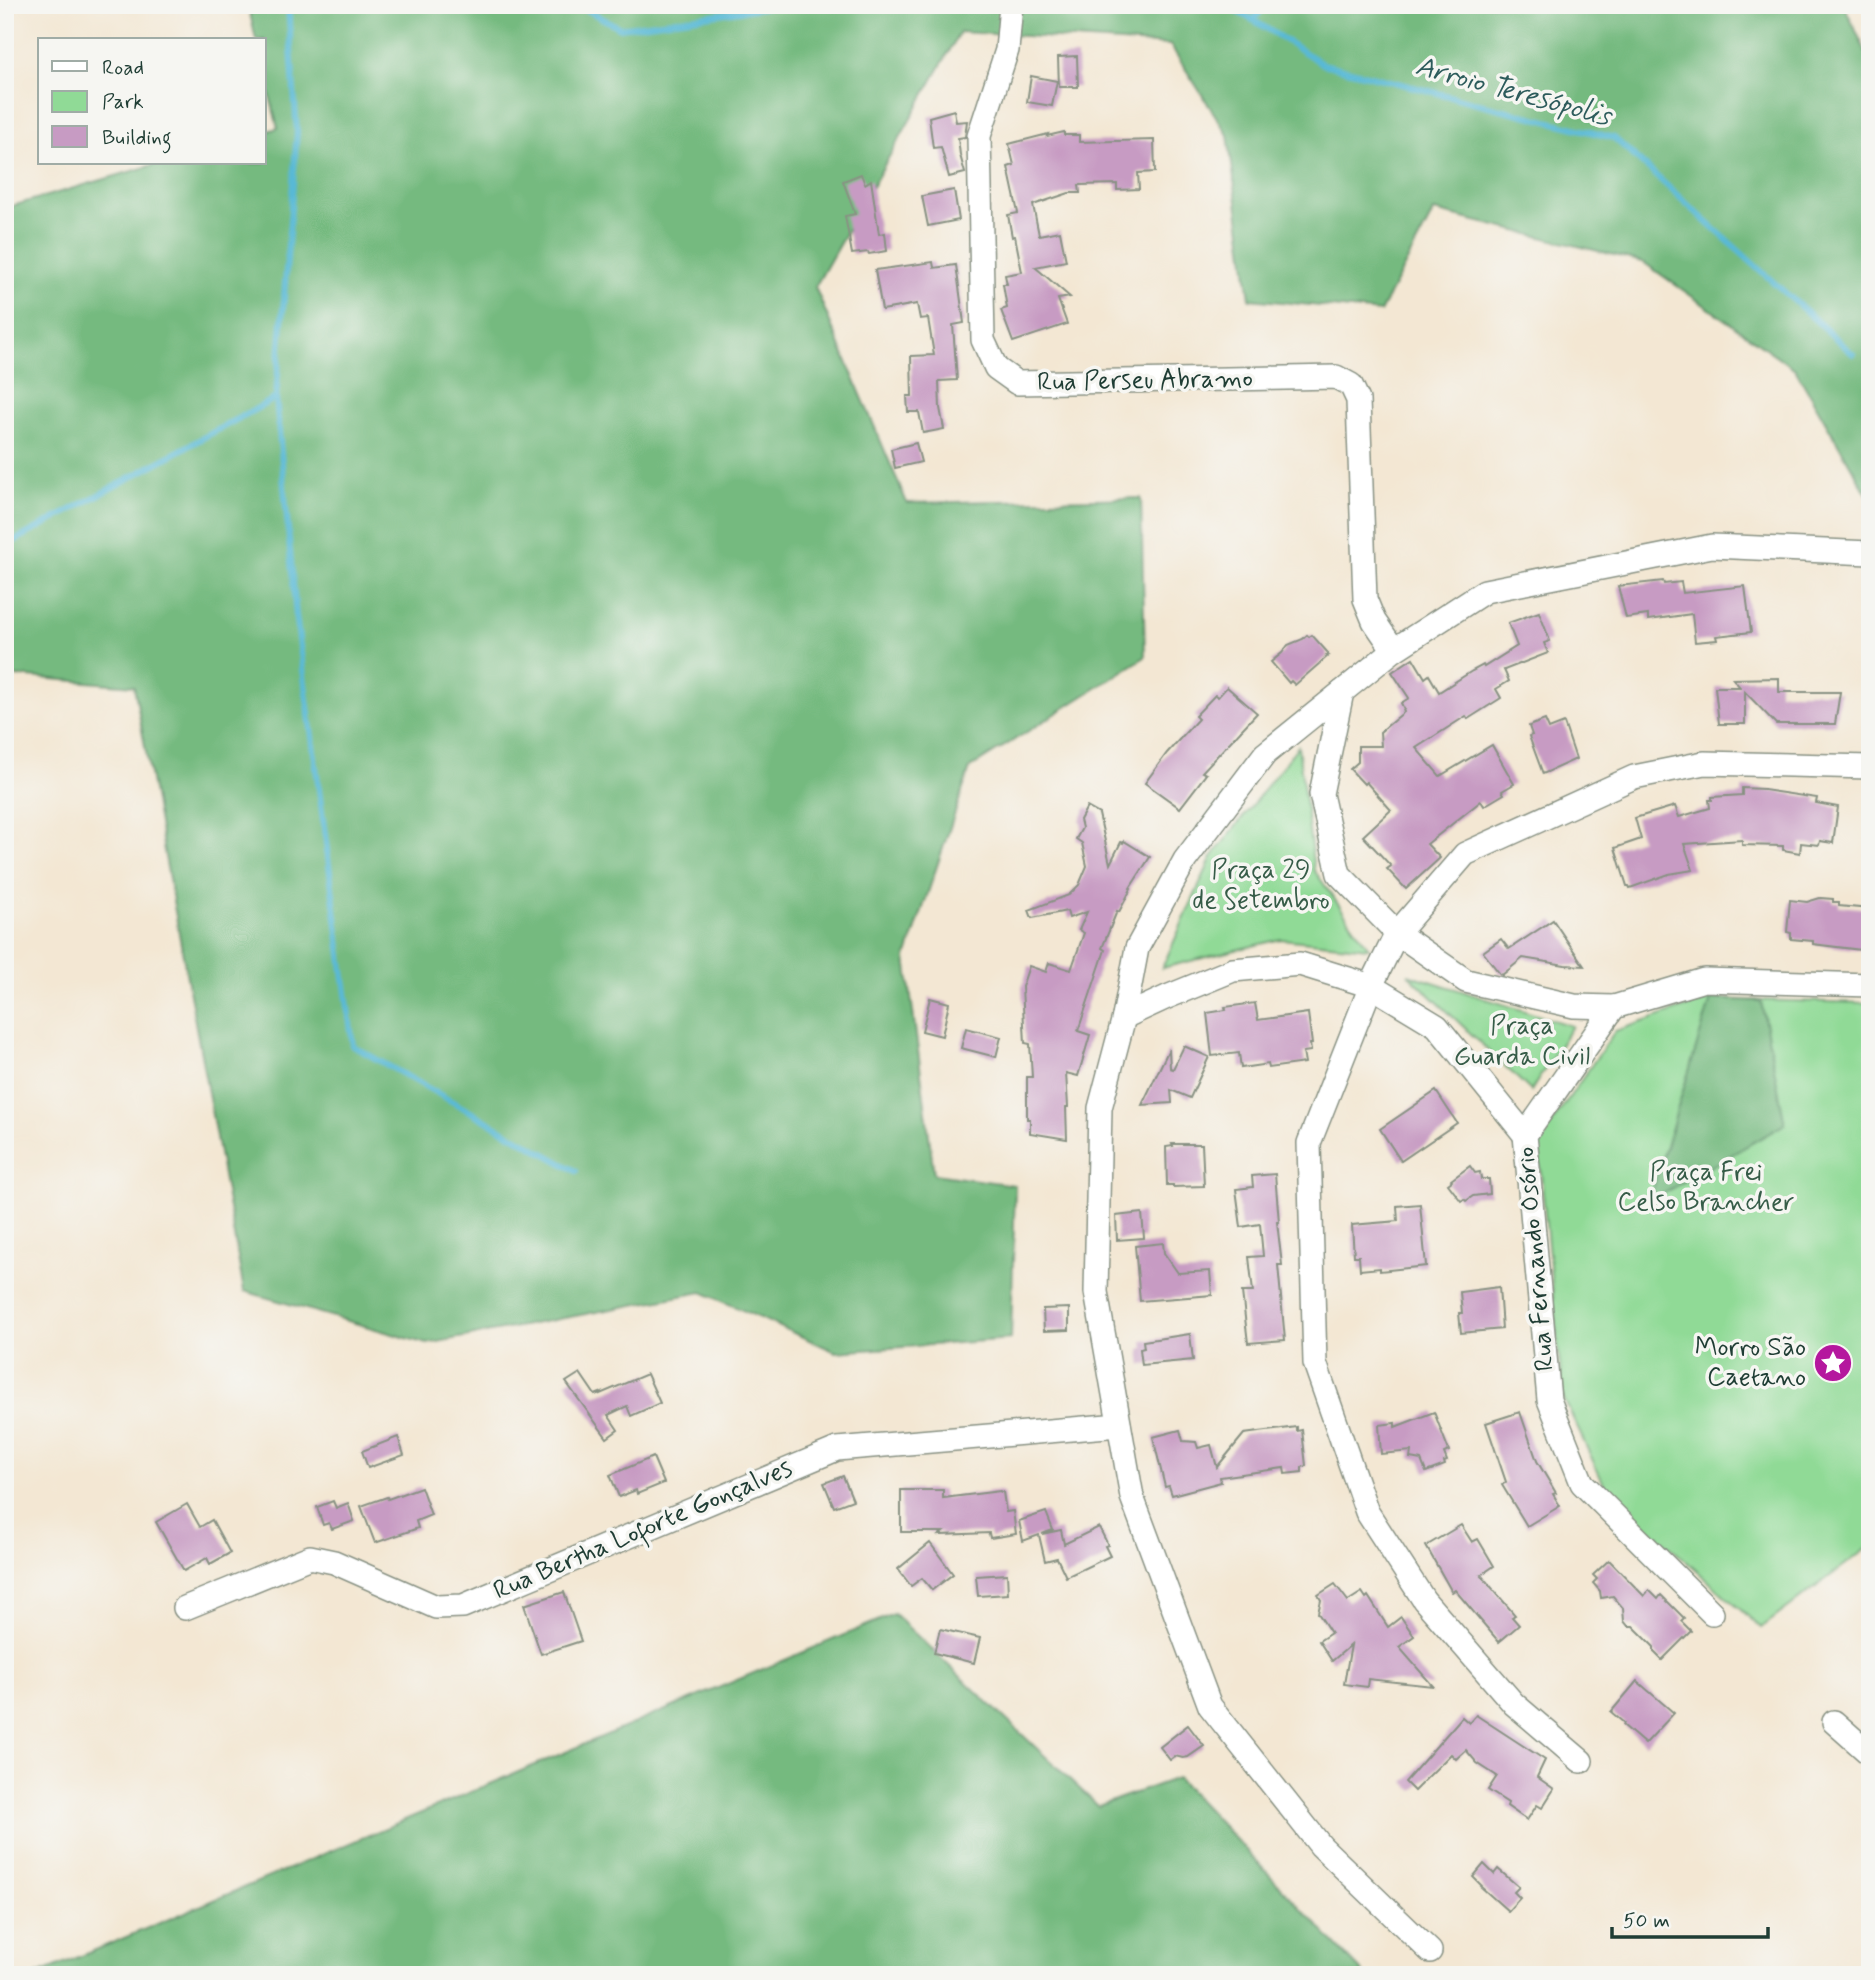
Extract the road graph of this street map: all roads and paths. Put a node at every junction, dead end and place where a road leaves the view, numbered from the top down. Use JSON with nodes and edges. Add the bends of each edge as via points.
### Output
{"nodes":[{"id":1,"x":1011,"y":5,"type":"edge"},
{"id":2,"x":1870,"y":553,"type":"edge"},
{"id":3,"x":1394,"y":650,"type":"junction"},
{"id":4,"x":1342,"y":692,"type":"junction"},
{"id":5,"x":1870,"y":767,"type":"edge"},
{"id":6,"x":1397,"y":933,"type":"junction"},
{"id":7,"x":1870,"y":985,"type":"edge"},
{"id":8,"x":1371,"y":986,"type":"junction"},
{"id":9,"x":1614,"y":1006,"type":"junction"},
{"id":10,"x":1124,"y":1017,"type":"junction"},
{"id":11,"x":1525,"y":1135,"type":"junction"},
{"id":12,"x":1119,"y":1425,"type":"junction"},
{"id":13,"x":185,"y":1608,"type":"dead end"},
{"id":14,"x":1712,"y":1613,"type":"dead end"},
{"id":15,"x":1834,"y":1722,"type":"dead end"},
{"id":16,"x":1870,"y":1754,"type":"edge"},
{"id":17,"x":1581,"y":1761,"type":"dead end"},
{"id":18,"x":1430,"y":1951,"type":"dead end"}],
"edges":[{"from":1,"to":3,"type":"street","name":"Rua Perseu Abramo","via":[[1007,50],[979,136],[983,340],[996,368],[1017,383],[1336,377],[1351,385],[1358,400],[1365,598]]},
{"from":2,"to":3,"type":"street","via":[[1712,545],[1485,591]]},
{"from":3,"to":4,"type":"street"},
{"from":4,"to":6,"type":"street","via":[[1321,794],[1339,874]]},
{"from":4,"to":10,"type":"street","via":[[1265,754],[1185,860],[1137,948]]},
{"from":5,"to":6,"type":"street","via":[[1704,762],[1634,777],[1465,853]]},
{"from":6,"to":8,"type":"street"},
{"from":6,"to":9,"type":"street","via":[[1466,981],[1574,1006]]},
{"from":7,"to":9,"type":"street","via":[[1704,980]]},
{"from":8,"to":10,"type":"street","via":[[1300,964],[1233,971]]},
{"from":8,"to":11,"type":"street","via":[[1437,1026]]},
{"from":8,"to":17,"type":"street","via":[[1310,1143],[1315,1363],[1367,1512],[1424,1600],[1514,1704]]},
{"from":9,"to":11,"type":"street","name":"Rua Fernando Osório"},
{"from":10,"to":12,"type":"street","via":[[1100,1108],[1096,1292]]},
{"from":11,"to":14,"type":"street","name":"Rua Fernando Osório","via":[[1549,1400],[1582,1483]]},
{"from":12,"to":13,"type":"street","name":"Rua Bertha Loforte Gonçalves","via":[[837,1449],[463,1606],[436,1607],[334,1562],[310,1558]]},
{"from":12,"to":18,"type":"street","via":[[1132,1497],[1210,1706],[1321,1846]]},
{"from":15,"to":16,"type":"street"}]}
